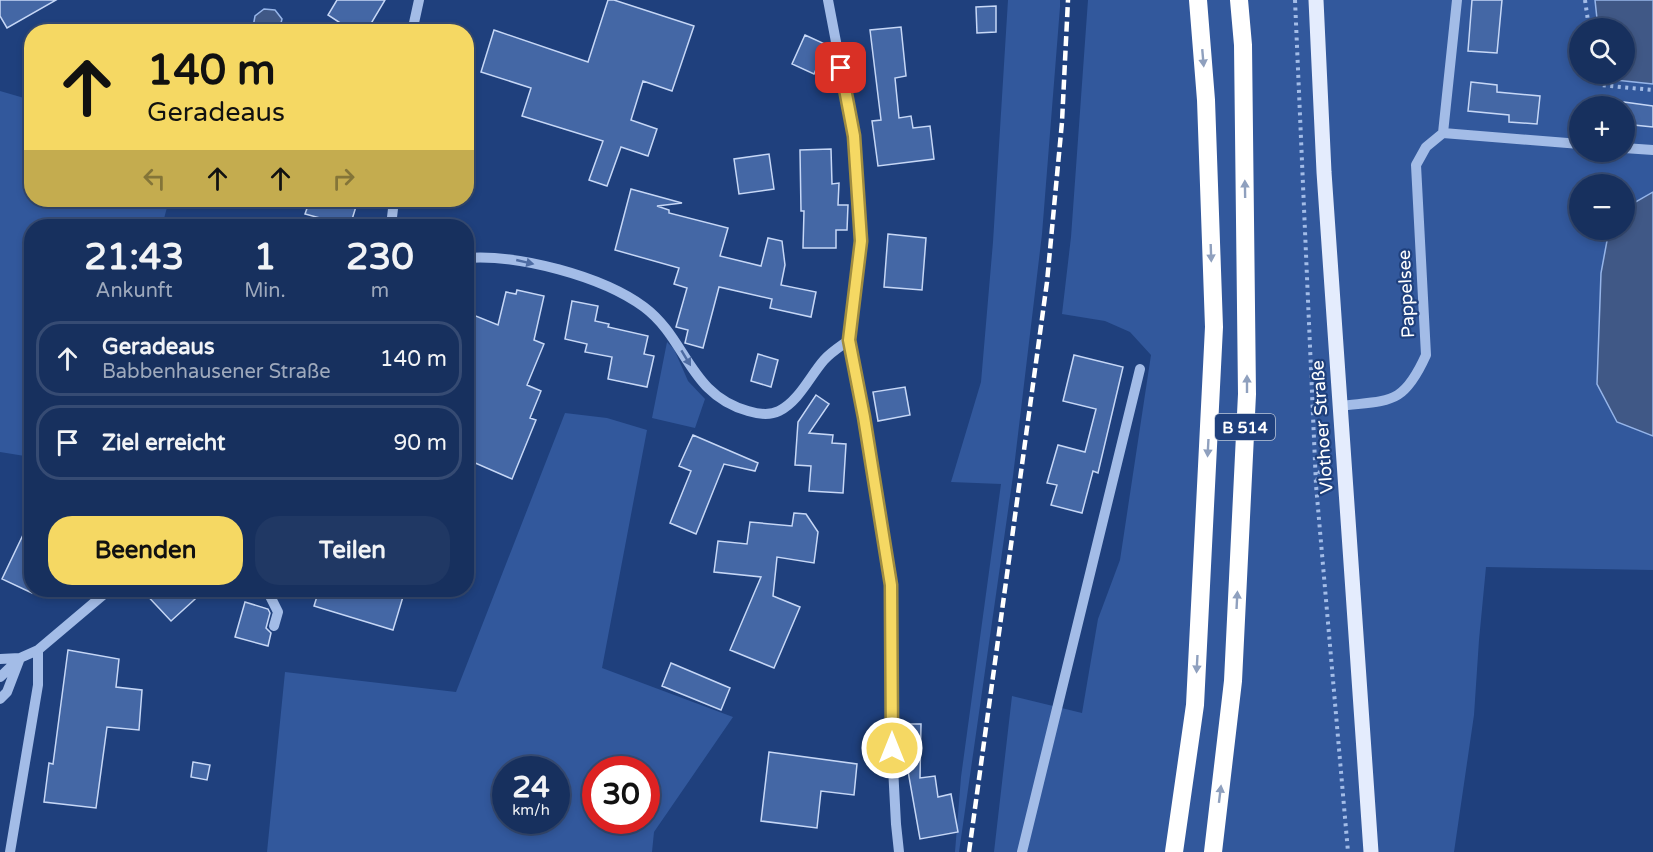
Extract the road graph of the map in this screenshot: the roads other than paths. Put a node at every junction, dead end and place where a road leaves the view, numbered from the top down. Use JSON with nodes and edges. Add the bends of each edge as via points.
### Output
{"nodes":[{"id":1,"x":419,"y":0,"type":"edge"},
{"id":2,"x":828,"y":0,"type":"edge"},
{"id":3,"x":1198,"y":0,"type":"edge"},
{"id":4,"x":1239,"y":0,"type":"edge"},
{"id":5,"x":1316,"y":0,"type":"edge"},
{"id":6,"x":1457,"y":0,"type":"edge"},
{"id":7,"x":414,"y":24,"type":"edge"},
{"id":8,"x":1443,"y":133,"type":"junction"},
{"id":9,"x":1569,"y":143,"type":"edge"},
{"id":10,"x":1635,"y":149,"type":"edge"},
{"id":11,"x":1653,"y":150,"type":"edge"},
{"id":12,"x":474,"y":258,"type":"edge"},
{"id":13,"x":849,"y":340,"type":"junction"},
{"id":14,"x":1140,"y":369,"type":"dead end"},
{"id":15,"x":1340,"y":406,"type":"junction"},
{"id":16,"x":101,"y":597,"type":"edge"},
{"id":17,"x":271,"y":597,"type":"edge"},
{"id":18,"x":274,"y":626,"type":"dead end"},
{"id":19,"x":38,"y":650,"type":"junction"},
{"id":20,"x":20,"y":658,"type":"junction"},
{"id":21,"x":0,"y":659,"type":"edge"},
{"id":22,"x":0,"y":677,"type":"edge"},
{"id":23,"x":0,"y":699,"type":"edge"},
{"id":24,"x":10,"y":852,"type":"edge"},
{"id":25,"x":899,"y":852,"type":"edge"},
{"id":26,"x":1022,"y":852,"type":"edge"},
{"id":27,"x":1174,"y":852,"type":"edge"},
{"id":28,"x":1213,"y":852,"type":"edge"},
{"id":29,"x":1371,"y":852,"type":"edge"}],
"edges":[{"from":1,"to":7,"type":"street"},
{"from":2,"to":13,"type":"street","via":[[854,136],[861,241]]},
{"from":3,"to":27,"type":"highway","number":"B 514","one_way":true,"via":[[1206,100],[1214,327],[1195,705]]},
{"from":28,"to":4,"type":"highway","number":"B 514","one_way":true,"via":[[1233,681],[1247,394],[1244,45]]},
{"from":5,"to":15,"type":"main road","name":"Vlothoer Straße"},
{"from":6,"to":8,"type":"street"},
{"from":8,"to":9,"type":"street"},
{"from":8,"to":15,"type":"street","name":"Pappelsee","via":[[1426,147],[1416,165],[1426,355],[1402,393],[1387,401]]},
{"from":10,"to":11,"type":"street"},
{"from":12,"to":13,"type":"street","one_way":true,"via":[[514,259],[612,288],[645,308],[675,340],[710,391],[734,406],[760,415],[778,411],[795,398],[825,358]]},
{"from":13,"to":25,"type":"street","via":[[891,585],[892,748]]},
{"from":14,"to":26,"type":"street"},
{"from":15,"to":29,"type":"main road","name":"Vlothoer Straße"},
{"from":16,"to":19,"type":"street"},
{"from":17,"to":18,"type":"street","via":[[279,612]]},
{"from":19,"to":20,"type":"street"},
{"from":19,"to":24,"type":"street","via":[[38,685]]},
{"from":20,"to":21,"type":"street"},
{"from":20,"to":22,"type":"street"},
{"from":20,"to":23,"type":"street","via":[[7,692]]}]}
